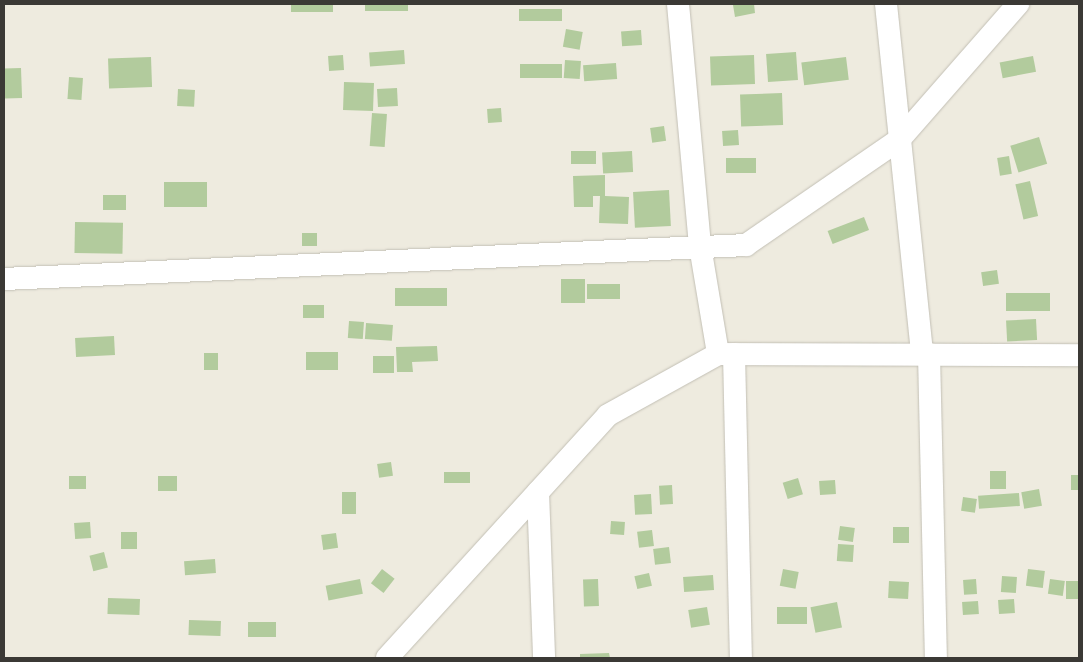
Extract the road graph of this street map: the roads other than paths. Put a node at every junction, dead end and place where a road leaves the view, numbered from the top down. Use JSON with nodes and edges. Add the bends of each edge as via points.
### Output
{"nodes":[{"id":1,"x":678,"y":4,"type":"edge"},
{"id":2,"x":886,"y":4,"type":"edge"},
{"id":3,"x":1018,"y":4,"type":"edge"},
{"id":4,"x":899,"y":140,"type":"junction"},
{"id":5,"x":700,"y":246,"type":"junction"},
{"id":6,"x":4,"y":279,"type":"edge"},
{"id":7,"x":726,"y":354,"type":"junction"},
{"id":8,"x":926,"y":354,"type":"junction"},
{"id":9,"x":1079,"y":355,"type":"edge"},
{"id":10,"x":538,"y":492,"type":"junction"},
{"id":11,"x":387,"y":658,"type":"edge"},
{"id":12,"x":544,"y":658,"type":"edge"},
{"id":13,"x":742,"y":658,"type":"edge"},
{"id":14,"x":936,"y":658,"type":"edge"}],
"edges":[{"from":1,"to":5,"type":"street"},
{"from":2,"to":4,"type":"street"},
{"from":3,"to":4,"type":"street"},
{"from":4,"to":5,"type":"street","via":[[746,245]]},
{"from":4,"to":8,"type":"street"},
{"from":5,"to":6,"type":"street"},
{"from":5,"to":7,"type":"street"},
{"from":7,"to":8,"type":"street"},
{"from":7,"to":10,"type":"street","via":[[608,415]]},
{"from":7,"to":13,"type":"street"},
{"from":8,"to":9,"type":"street"},
{"from":8,"to":14,"type":"street"},
{"from":10,"to":11,"type":"street"},
{"from":10,"to":12,"type":"street"}]}
